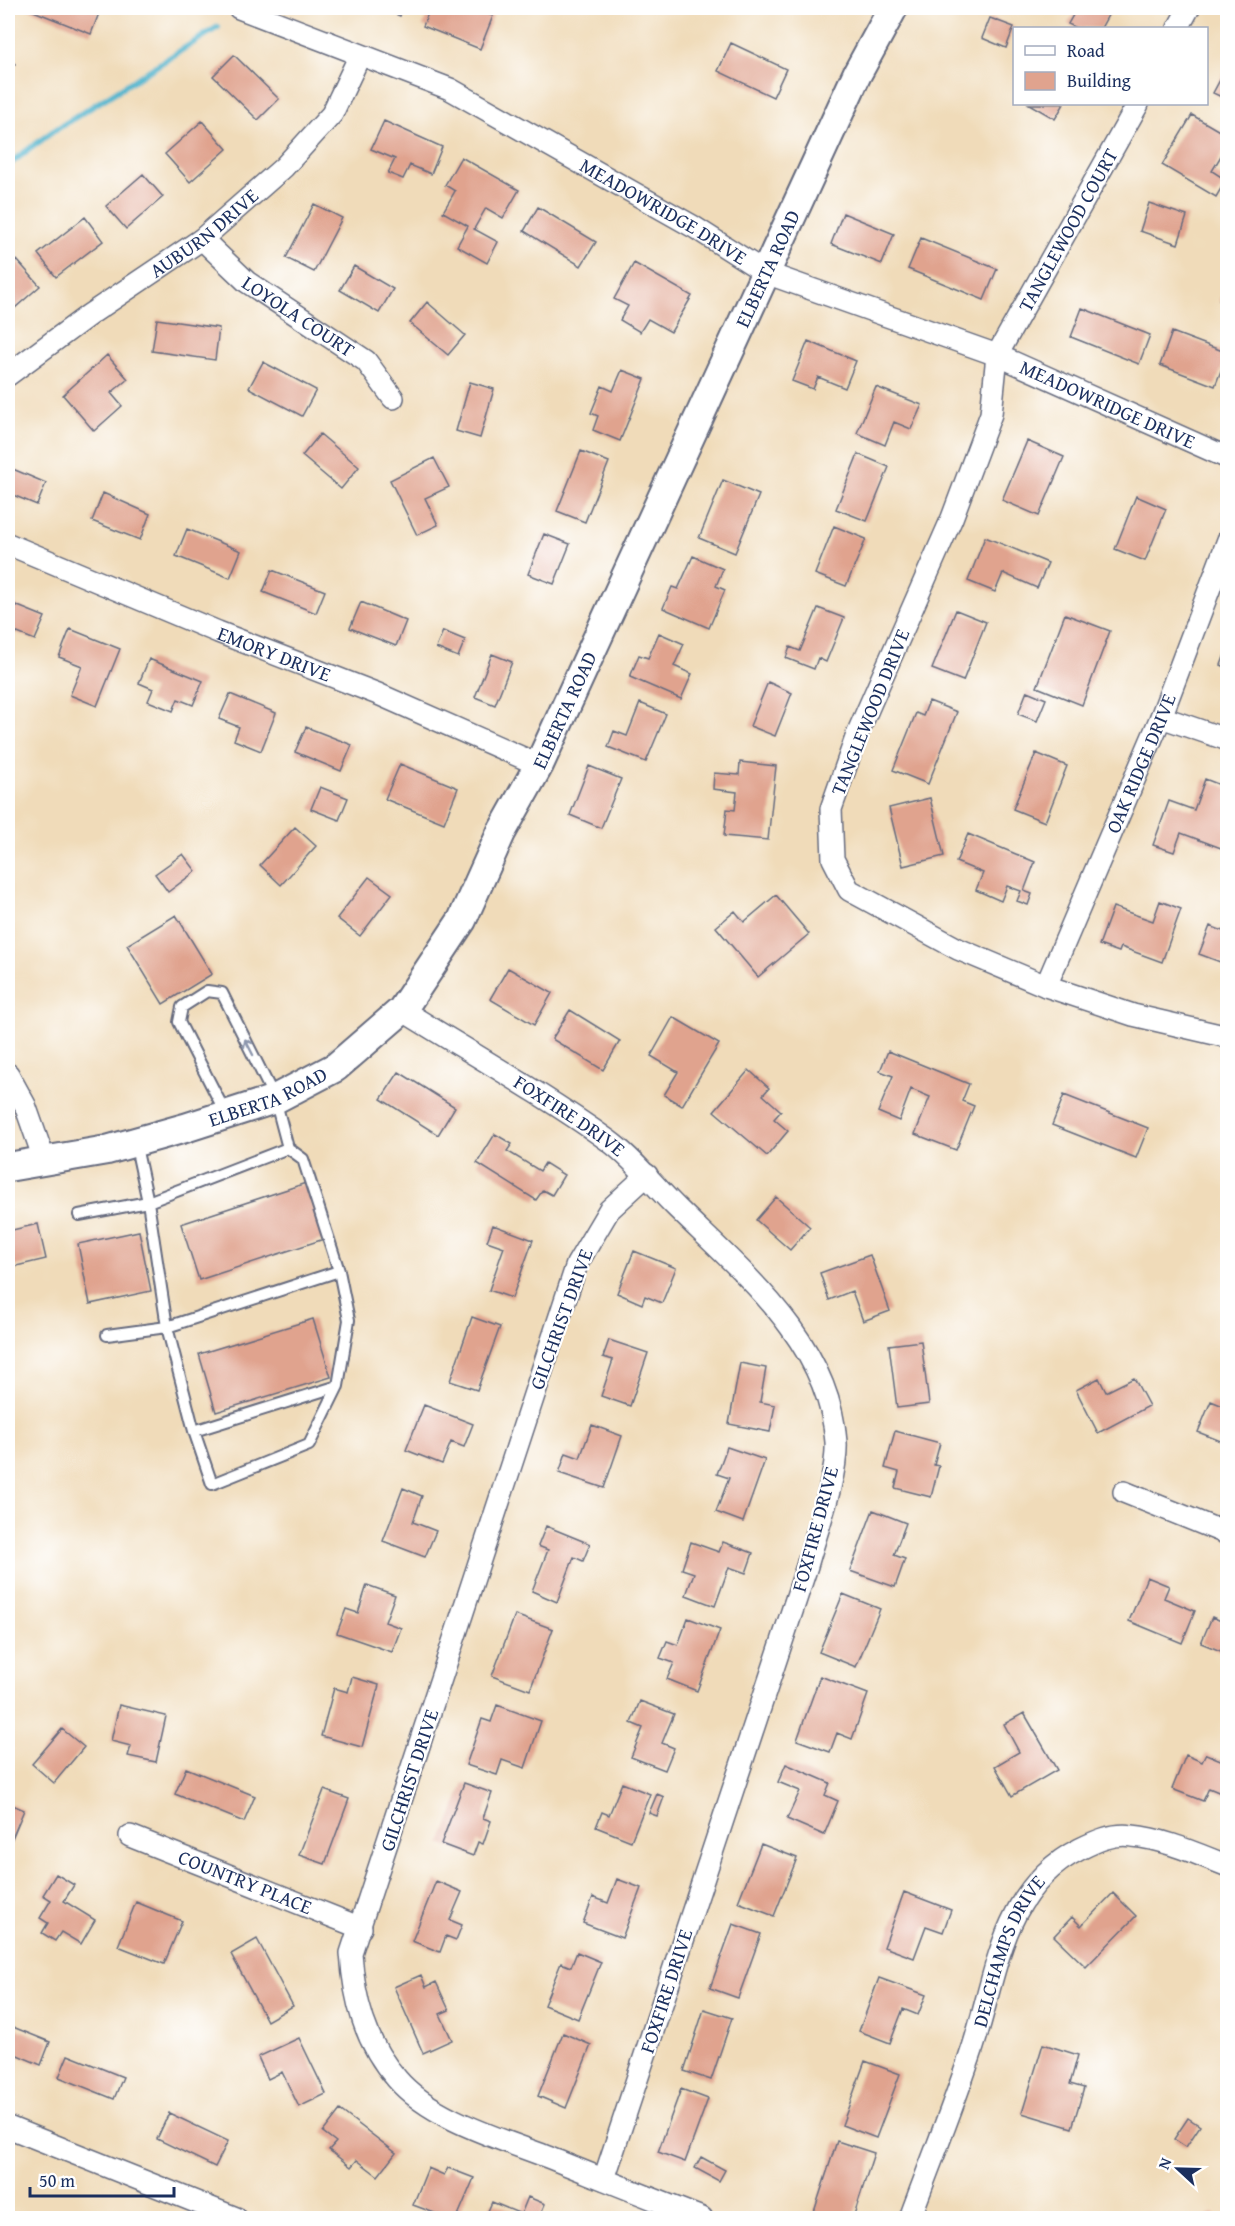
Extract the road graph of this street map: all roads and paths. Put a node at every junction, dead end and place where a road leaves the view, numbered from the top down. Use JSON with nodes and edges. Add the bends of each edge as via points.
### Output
{"nodes":[{"id":1,"x":239,"y":8,"type":"edge"},
{"id":2,"x":893,"y":8,"type":"edge"},
{"id":3,"x":1189,"y":8,"type":"edge"},
{"id":4,"x":1179,"y":27,"type":"edge"},
{"id":5,"x":360,"y":55,"type":"junction"},
{"id":6,"x":1137,"y":105,"type":"edge"},
{"id":7,"x":202,"y":238,"type":"junction"},
{"id":8,"x":766,"y":273,"type":"junction"},
{"id":9,"x":997,"y":355,"type":"junction"},
{"id":10,"x":8,"y":375,"type":"edge"},
{"id":11,"x":393,"y":398,"type":"dead end"},
{"id":12,"x":1227,"y":458,"type":"edge"},
{"id":13,"x":1227,"y":540,"type":"edge"},
{"id":14,"x":8,"y":544,"type":"edge"},
{"id":15,"x":1161,"y":717,"type":"junction"},
{"id":16,"x":1227,"y":740,"type":"edge"},
{"id":17,"x":539,"y":765,"type":"junction"},
{"id":18,"x":1046,"y":986,"type":"junction"},
{"id":19,"x":402,"y":1010,"type":"junction"},
{"id":20,"x":1227,"y":1037,"type":"edge"},
{"id":21,"x":8,"y":1074,"type":"edge"},
{"id":22,"x":275,"y":1099,"type":"junction"},
{"id":23,"x":227,"y":1114,"type":"junction"},
{"id":24,"x":135,"y":1142,"type":"junction"},
{"id":25,"x":288,"y":1149,"type":"junction"},
{"id":26,"x":44,"y":1159,"type":"junction"},
{"id":27,"x":8,"y":1167,"type":"edge"},
{"id":28,"x":647,"y":1175,"type":"junction"},
{"id":29,"x":148,"y":1202,"type":"junction"},
{"id":30,"x":78,"y":1215,"type":"dead end"},
{"id":31,"x":339,"y":1271,"type":"junction"},
{"id":32,"x":166,"y":1327,"type":"junction"},
{"id":33,"x":107,"y":1335,"type":"dead end"},
{"id":34,"x":338,"y":1386,"type":"junction"},
{"id":35,"x":194,"y":1431,"type":"junction"},
{"id":36,"x":1124,"y":1492,"type":"dead end"},
{"id":37,"x":1227,"y":1534,"type":"edge"},
{"id":38,"x":130,"y":1836,"type":"dead end"},
{"id":39,"x":1227,"y":1866,"type":"edge"},
{"id":40,"x":361,"y":1928,"type":"junction"},
{"id":41,"x":8,"y":2127,"type":"edge"},
{"id":42,"x":604,"y":2179,"type":"junction"},
{"id":43,"x":236,"y":2218,"type":"edge"},
{"id":44,"x":702,"y":2218,"type":"edge"},
{"id":45,"x":910,"y":2218,"type":"edge"}],
"edges":[{"from":1,"to":5,"type":"street","name":"MEADOWRIDGE DRIVE"},
{"from":2,"to":8,"type":"street","name":"ELBERTA ROAD","via":[[857,74]]},
{"from":3,"to":4,"type":"street"},
{"from":5,"to":7,"type":"street","name":"AUBURN DRIVE","via":[[332,114],[284,167]]},
{"from":5,"to":8,"type":"street","name":"MEADOWRIDGE DRIVE","via":[[450,89],[694,227]]},
{"from":6,"to":9,"type":"street","name":"TANGLEWOOD COURT"},
{"from":7,"to":10,"type":"street","name":"AUBURN DRIVE"},
{"from":7,"to":11,"type":"street","name":"LOYOLA COURT","via":[[247,282],[366,361]]},
{"from":8,"to":9,"type":"street","name":"MEADOWRIDGE DRIVE"},
{"from":8,"to":17,"type":"street","name":"ELBERTA ROAD"},
{"from":9,"to":12,"type":"street","name":"MEADOWRIDGE DRIVE"},
{"from":9,"to":18,"type":"street","name":"TANGLEWOOD DRIVE","via":[[991,414],[952,518],[858,732],[831,809],[832,859],[849,890],[958,949]]},
{"from":13,"to":15,"type":"street","name":"OAK RIDGE DRIVE"},
{"from":14,"to":17,"type":"street","name":"EMORY DRIVE","via":[[378,694]]},
{"from":15,"to":16,"type":"street"},
{"from":15,"to":18,"type":"street","name":"OAK RIDGE DRIVE"},
{"from":17,"to":19,"type":"street","name":"ELBERTA ROAD","via":[[501,833],[462,920]]},
{"from":18,"to":20,"type":"street","name":"TANGLEWOOD DRIVE","via":[[1133,1015]]},
{"from":19,"to":22,"type":"street","name":"ELBERTA ROAD","via":[[336,1066]]},
{"from":19,"to":28,"type":"street","name":"FOXFIRE DRIVE","via":[[610,1142]]},
{"from":21,"to":26,"type":"street","via":[[26,1105]]},
{"from":22,"to":23,"type":"street","name":"ELBERTA ROAD"},
{"from":22,"to":23,"type":"lane","one_way":true,"via":[[222,993],[207,991],[182,1007],[179,1022]]},
{"from":22,"to":25,"type":"lane"},
{"from":23,"to":24,"type":"street","name":"ELBERTA ROAD"},
{"from":24,"to":26,"type":"street","name":"ELBERTA ROAD"},
{"from":24,"to":29,"type":"lane"},
{"from":25,"to":29,"type":"lane"},
{"from":25,"to":31,"type":"lane","via":[[303,1159]]},
{"from":26,"to":27,"type":"street","name":"ELBERTA ROAD"},
{"from":28,"to":40,"type":"street","name":"GILCHRIST DRIVE","via":[[609,1210],[577,1264]]},
{"from":28,"to":42,"type":"street","name":"FOXFIRE DRIVE","via":[[744,1273],[800,1337],[825,1386],[836,1444],[830,1483],[807,1566]]},
{"from":29,"to":30,"type":"lane"},
{"from":29,"to":32,"type":"lane"},
{"from":31,"to":32,"type":"lane"},
{"from":31,"to":34,"type":"lane","via":[[348,1320]]},
{"from":32,"to":33,"type":"lane"},
{"from":32,"to":35,"type":"lane"},
{"from":34,"to":35,"type":"lane"},
{"from":34,"to":35,"type":"lane","via":[[309,1445],[212,1484]]},
{"from":36,"to":37,"type":"street"},
{"from":38,"to":40,"type":"street","name":"COUNTRY PLACE"},
{"from":39,"to":45,"type":"street","name":"DELCHAMPS DRIVE","via":[[1182,1848],[1131,1835],[1103,1838],[1072,1853],[1030,1890],[1014,1912],[973,2048]]},
{"from":40,"to":42,"type":"street","name":"GILCHRIST DRIVE","via":[[351,1953],[360,2019],[397,2080],[426,2103],[464,2124]]},
{"from":41,"to":43,"type":"street"},
{"from":42,"to":44,"type":"street","name":"GILCHRIST DRIVE"}]}
